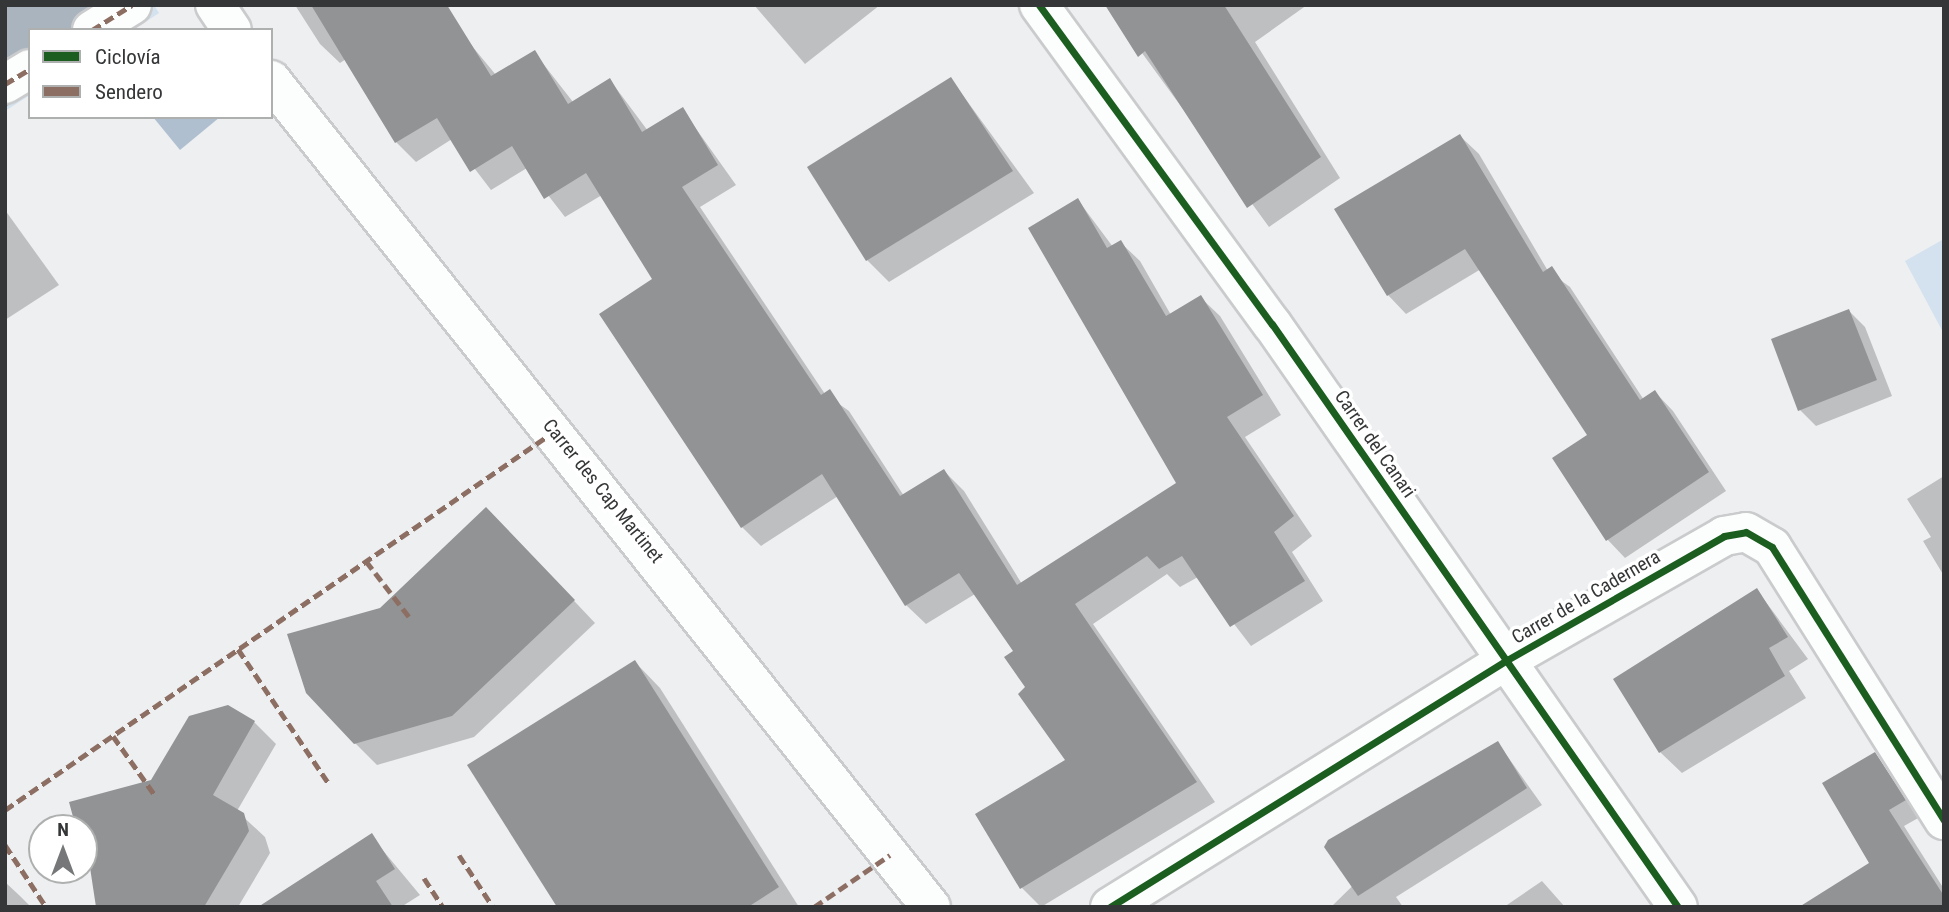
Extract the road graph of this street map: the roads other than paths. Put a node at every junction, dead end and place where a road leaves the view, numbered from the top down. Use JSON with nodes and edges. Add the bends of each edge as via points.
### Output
{"nodes":[{"id":1,"x":132,"y":5,"type":"edge"},
{"id":2,"x":215,"y":5,"type":"edge"},
{"id":3,"x":1039,"y":5,"type":"edge"},
{"id":4,"x":95,"y":28,"type":"edge"},
{"id":5,"x":231,"y":28,"type":"edge"},
{"id":6,"x":28,"y":70,"type":"edge"},
{"id":7,"x":273,"y":82,"type":"edge"},
{"id":8,"x":5,"y":84,"type":"edge"},
{"id":9,"x":1507,"y":660,"type":"junction"},
{"id":10,"x":1944,"y":820,"type":"edge"},
{"id":11,"x":931,"y":907,"type":"edge"},
{"id":12,"x":1110,"y":907,"type":"edge"},
{"id":13,"x":1678,"y":907,"type":"edge"}],
"edges":[{"from":1,"to":4,"type":"street"},
{"from":2,"to":5,"type":"street"},
{"from":3,"to":9,"type":"street","name":"Carrer del Canari"},
{"from":6,"to":8,"type":"street"},
{"from":7,"to":11,"type":"street","name":"Carrer des Cap Martinet"},
{"from":9,"to":10,"type":"street","name":"Carrer de la Cadernera","via":[[1724,536],[1746,532],[1772,547]]},
{"from":9,"to":12,"type":"street","name":"Carrer de la Cadernera"},
{"from":9,"to":13,"type":"street","name":"Carrer del Canari"}]}
